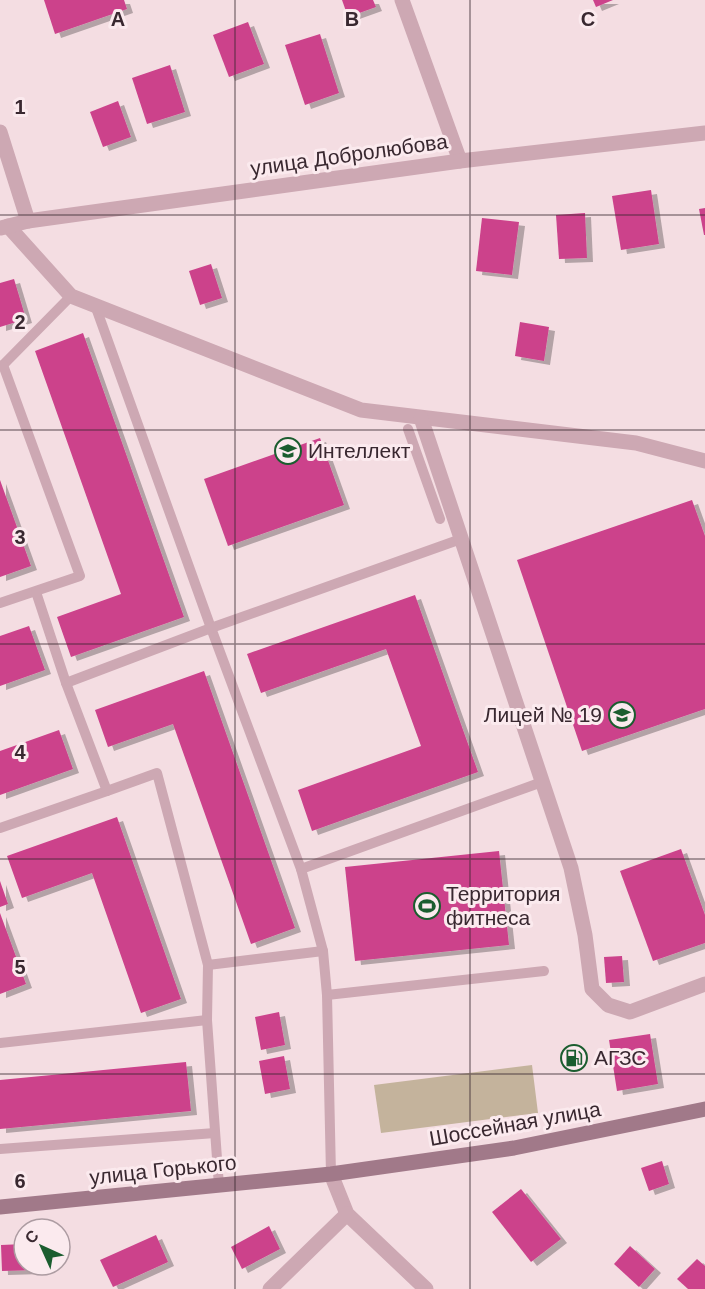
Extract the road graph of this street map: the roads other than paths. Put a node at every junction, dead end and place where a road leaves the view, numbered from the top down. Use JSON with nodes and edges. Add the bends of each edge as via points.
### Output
{"nodes":[{"id":1,"x":402,"y":0,"type":"edge"},
{"id":2,"x":0,"y":132,"type":"edge"},
{"id":3,"x":705,"y":133,"type":"edge"},
{"id":4,"x":460,"y":161,"type":"junction"},
{"id":5,"x":28,"y":221,"type":"junction"},
{"id":6,"x":4,"y":227,"type":"edge"},
{"id":7,"x":71,"y":296,"type":"junction"},
{"id":8,"x":95,"y":305,"type":"junction"},
{"id":9,"x":2,"y":365,"type":"edge"},
{"id":10,"x":421,"y":418,"type":"junction"},
{"id":11,"x":408,"y":429,"type":"dead end"},
{"id":12,"x":705,"y":461,"type":"edge"},
{"id":13,"x":440,"y":519,"type":"dead end"},
{"id":14,"x":461,"y":539,"type":"junction"},
{"id":15,"x":36,"y":592,"type":"junction"},
{"id":16,"x":0,"y":603,"type":"edge"},
{"id":17,"x":211,"y":628,"type":"junction"},
{"id":18,"x":66,"y":683,"type":"junction"},
{"id":19,"x":542,"y":782,"type":"junction"},
{"id":20,"x":106,"y":791,"type":"junction"},
{"id":21,"x":0,"y":828,"type":"edge"},
{"id":22,"x":301,"y":869,"type":"junction"},
{"id":23,"x":323,"y":951,"type":"junction"},
{"id":24,"x":208,"y":966,"type":"junction"},
{"id":25,"x":544,"y":971,"type":"dead end"},
{"id":26,"x":705,"y":984,"type":"edge"},
{"id":27,"x":327,"y":995,"type":"junction"},
{"id":28,"x":207,"y":1020,"type":"junction"},
{"id":29,"x":0,"y":1043,"type":"edge"},
{"id":30,"x":705,"y":1110,"type":"edge"},
{"id":31,"x":215,"y":1133,"type":"junction"},
{"id":32,"x":0,"y":1149,"type":"edge"},
{"id":33,"x":331,"y":1174,"type":"junction"},
{"id":34,"x":219,"y":1186,"type":"junction"},
{"id":35,"x":0,"y":1207,"type":"edge"},
{"id":36,"x":347,"y":1214,"type":"junction"},
{"id":37,"x":270,"y":1289,"type":"edge"},
{"id":38,"x":426,"y":1289,"type":"edge"}],
"edges":[{"from":1,"to":4,"type":"street"},
{"from":2,"to":5,"type":"street"},
{"from":3,"to":4,"type":"street","name":"улица Добролюбова"},
{"from":4,"to":5,"type":"street","name":"улица Добролюбова"},
{"from":5,"to":6,"type":"street","name":"улица Добролюбова"},
{"from":6,"to":7,"type":"street"},
{"from":7,"to":8,"type":"street"},
{"from":7,"to":9,"type":"lane"},
{"from":8,"to":10,"type":"street","via":[[361,410]]},
{"from":8,"to":17,"type":"lane"},
{"from":9,"to":15,"type":"lane","via":[[80,576]]},
{"from":10,"to":12,"type":"street","via":[[636,443]]},
{"from":10,"to":14,"type":"street"},
{"from":11,"to":13,"type":"lane"},
{"from":14,"to":17,"type":"lane"},
{"from":14,"to":19,"type":"street"},
{"from":15,"to":16,"type":"lane"},
{"from":15,"to":18,"type":"lane"},
{"from":17,"to":18,"type":"lane"},
{"from":17,"to":22,"type":"lane"},
{"from":18,"to":20,"type":"lane"},
{"from":19,"to":22,"type":"lane"},
{"from":19,"to":26,"type":"street","via":[[570,868],[592,989],[608,1005],[630,1012]]},
{"from":20,"to":21,"type":"lane"},
{"from":20,"to":24,"type":"lane","via":[[157,773]]},
{"from":22,"to":23,"type":"lane"},
{"from":23,"to":24,"type":"lane"},
{"from":23,"to":27,"type":"lane"},
{"from":24,"to":28,"type":"lane"},
{"from":25,"to":27,"type":"lane"},
{"from":27,"to":33,"type":"lane"},
{"from":28,"to":29,"type":"lane"},
{"from":28,"to":31,"type":"lane"},
{"from":30,"to":33,"type":"main road","name":"Шоссейная улица","via":[[514,1148]]},
{"from":31,"to":32,"type":"lane"},
{"from":31,"to":34,"type":"lane"},
{"from":33,"to":34,"type":"main road","name":"улица Горького"},
{"from":33,"to":36,"type":"street"},
{"from":34,"to":35,"type":"main road","name":"улица Горького"},
{"from":36,"to":37,"type":"street"},
{"from":36,"to":38,"type":"street"}]}
